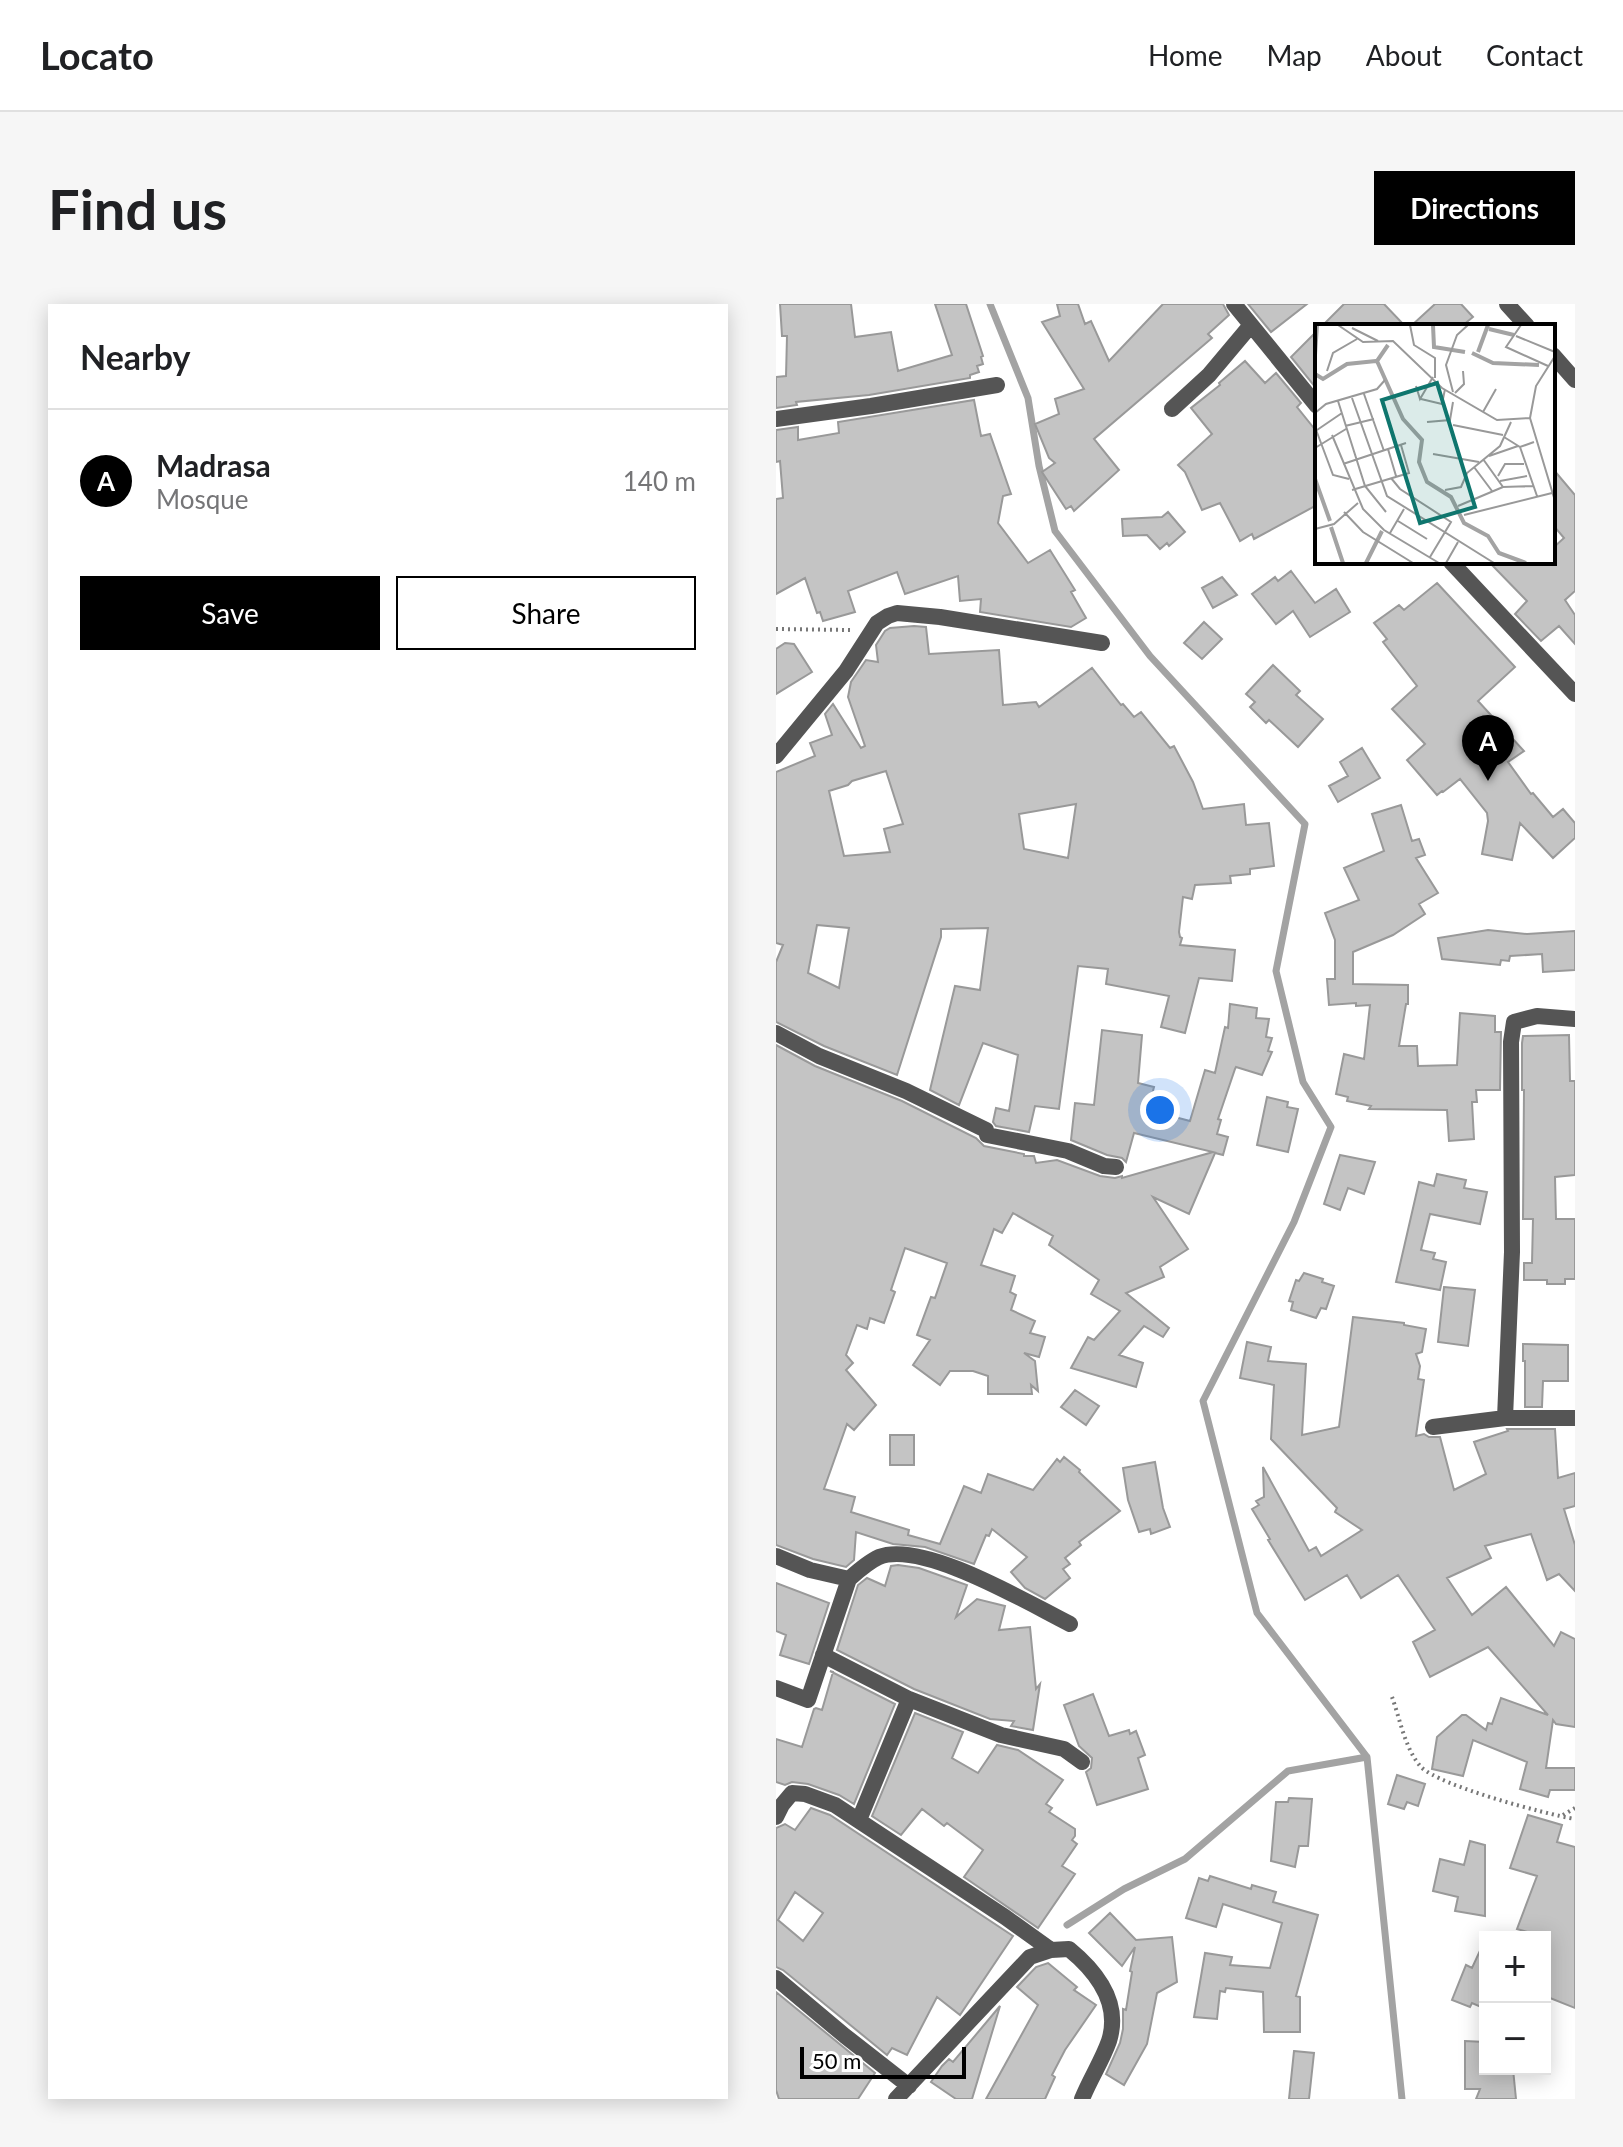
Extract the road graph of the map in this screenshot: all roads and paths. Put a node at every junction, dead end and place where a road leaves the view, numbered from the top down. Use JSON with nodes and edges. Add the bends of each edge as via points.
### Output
{"nodes":[{"id":1,"x":1234,"y":304,"type":"edge"},
{"id":2,"x":1507,"y":304,"type":"edge"},
{"id":3,"x":1525,"y":324,"type":"edge"},
{"id":4,"x":1251,"y":325,"type":"junction"},
{"id":5,"x":1555,"y":357,"type":"edge"},
{"id":6,"x":1575,"y":380,"type":"edge"},
{"id":7,"x":997,"y":385,"type":"dead end"},
{"id":8,"x":1315,"y":404,"type":"edge"},
{"id":9,"x":1172,"y":409,"type":"dead end"},
{"id":10,"x":776,"y":419,"type":"edge"},
{"id":11,"x":1453,"y":564,"type":"edge"},
{"id":12,"x":776,"y":629,"type":"edge"},
{"id":13,"x":872,"y":631,"type":"junction"},
{"id":14,"x":1102,"y":643,"type":"dead end"},
{"id":15,"x":1575,"y":694,"type":"edge"},
{"id":16,"x":776,"y":756,"type":"edge"},
{"id":17,"x":1575,"y":1019,"type":"edge"},
{"id":18,"x":776,"y":1033,"type":"edge"},
{"id":19,"x":1116,"y":1167,"type":"dead end"},
{"id":20,"x":1505,"y":1418,"type":"junction"},
{"id":21,"x":1575,"y":1418,"type":"edge"},
{"id":22,"x":1433,"y":1427,"type":"dead end"},
{"id":23,"x":776,"y":1556,"type":"edge"},
{"id":24,"x":849,"y":1579,"type":"junction"},
{"id":25,"x":1070,"y":1624,"type":"dead end"},
{"id":26,"x":823,"y":1655,"type":"junction"},
{"id":27,"x":776,"y":1688,"type":"edge"},
{"id":28,"x":1392,"y":1697,"type":"dead end"},
{"id":29,"x":909,"y":1699,"type":"junction"},
{"id":30,"x":1082,"y":1762,"type":"dead end"},
{"id":31,"x":1575,"y":1808,"type":"edge"},
{"id":32,"x":776,"y":1817,"type":"edge"},
{"id":33,"x":1561,"y":1817,"type":"junction"},
{"id":34,"x":1575,"y":1819,"type":"edge"},
{"id":35,"x":859,"y":1820,"type":"junction"},
{"id":36,"x":1051,"y":1950,"type":"junction"},
{"id":37,"x":776,"y":1978,"type":"edge"},
{"id":38,"x":909,"y":2086,"type":"junction"},
{"id":39,"x":896,"y":2099,"type":"edge"},
{"id":40,"x":1082,"y":2099,"type":"edge"}],
"edges":[{"from":1,"to":4,"type":"street"},
{"from":2,"to":3,"type":"street"},
{"from":4,"to":8,"type":"street"},
{"from":4,"to":9,"type":"street"},
{"from":5,"to":6,"type":"street"},
{"from":7,"to":10,"type":"street"},
{"from":11,"to":15,"type":"street"},
{"from":12,"to":13,"type":"path"},
{"from":13,"to":14,"type":"street","via":[[897,613]]},
{"from":13,"to":16,"type":"street"},
{"from":17,"to":20,"type":"street","via":[[1537,1016],[1514,1022]]},
{"from":18,"to":19,"type":"street","via":[[906,1091],[987,1135]]},
{"from":20,"to":21,"type":"street"},
{"from":20,"to":22,"type":"street"},
{"from":23,"to":24,"type":"street"},
{"from":24,"to":25,"type":"street","via":[[881,1556],[911,1554],[972,1574]]},
{"from":24,"to":26,"type":"street"},
{"from":26,"to":27,"type":"street","via":[[808,1700]]},
{"from":26,"to":29,"type":"street"},
{"from":28,"to":33,"type":"path","via":[[1422,1769],[1486,1796]]},
{"from":29,"to":30,"type":"street","via":[[1001,1735],[1064,1749]]},
{"from":29,"to":35,"type":"street"},
{"from":31,"to":33,"type":"path"},
{"from":32,"to":35,"type":"street","via":[[792,1793],[835,1805]]},
{"from":33,"to":34,"type":"path"},
{"from":35,"to":36,"type":"street"},
{"from":36,"to":38,"type":"street","via":[[1030,1957]]},
{"from":36,"to":40,"type":"street","via":[[1069,1949],[1092,1970],[1108,1996],[1114,2022]]},
{"from":37,"to":38,"type":"street"},
{"from":38,"to":39,"type":"street"}]}
